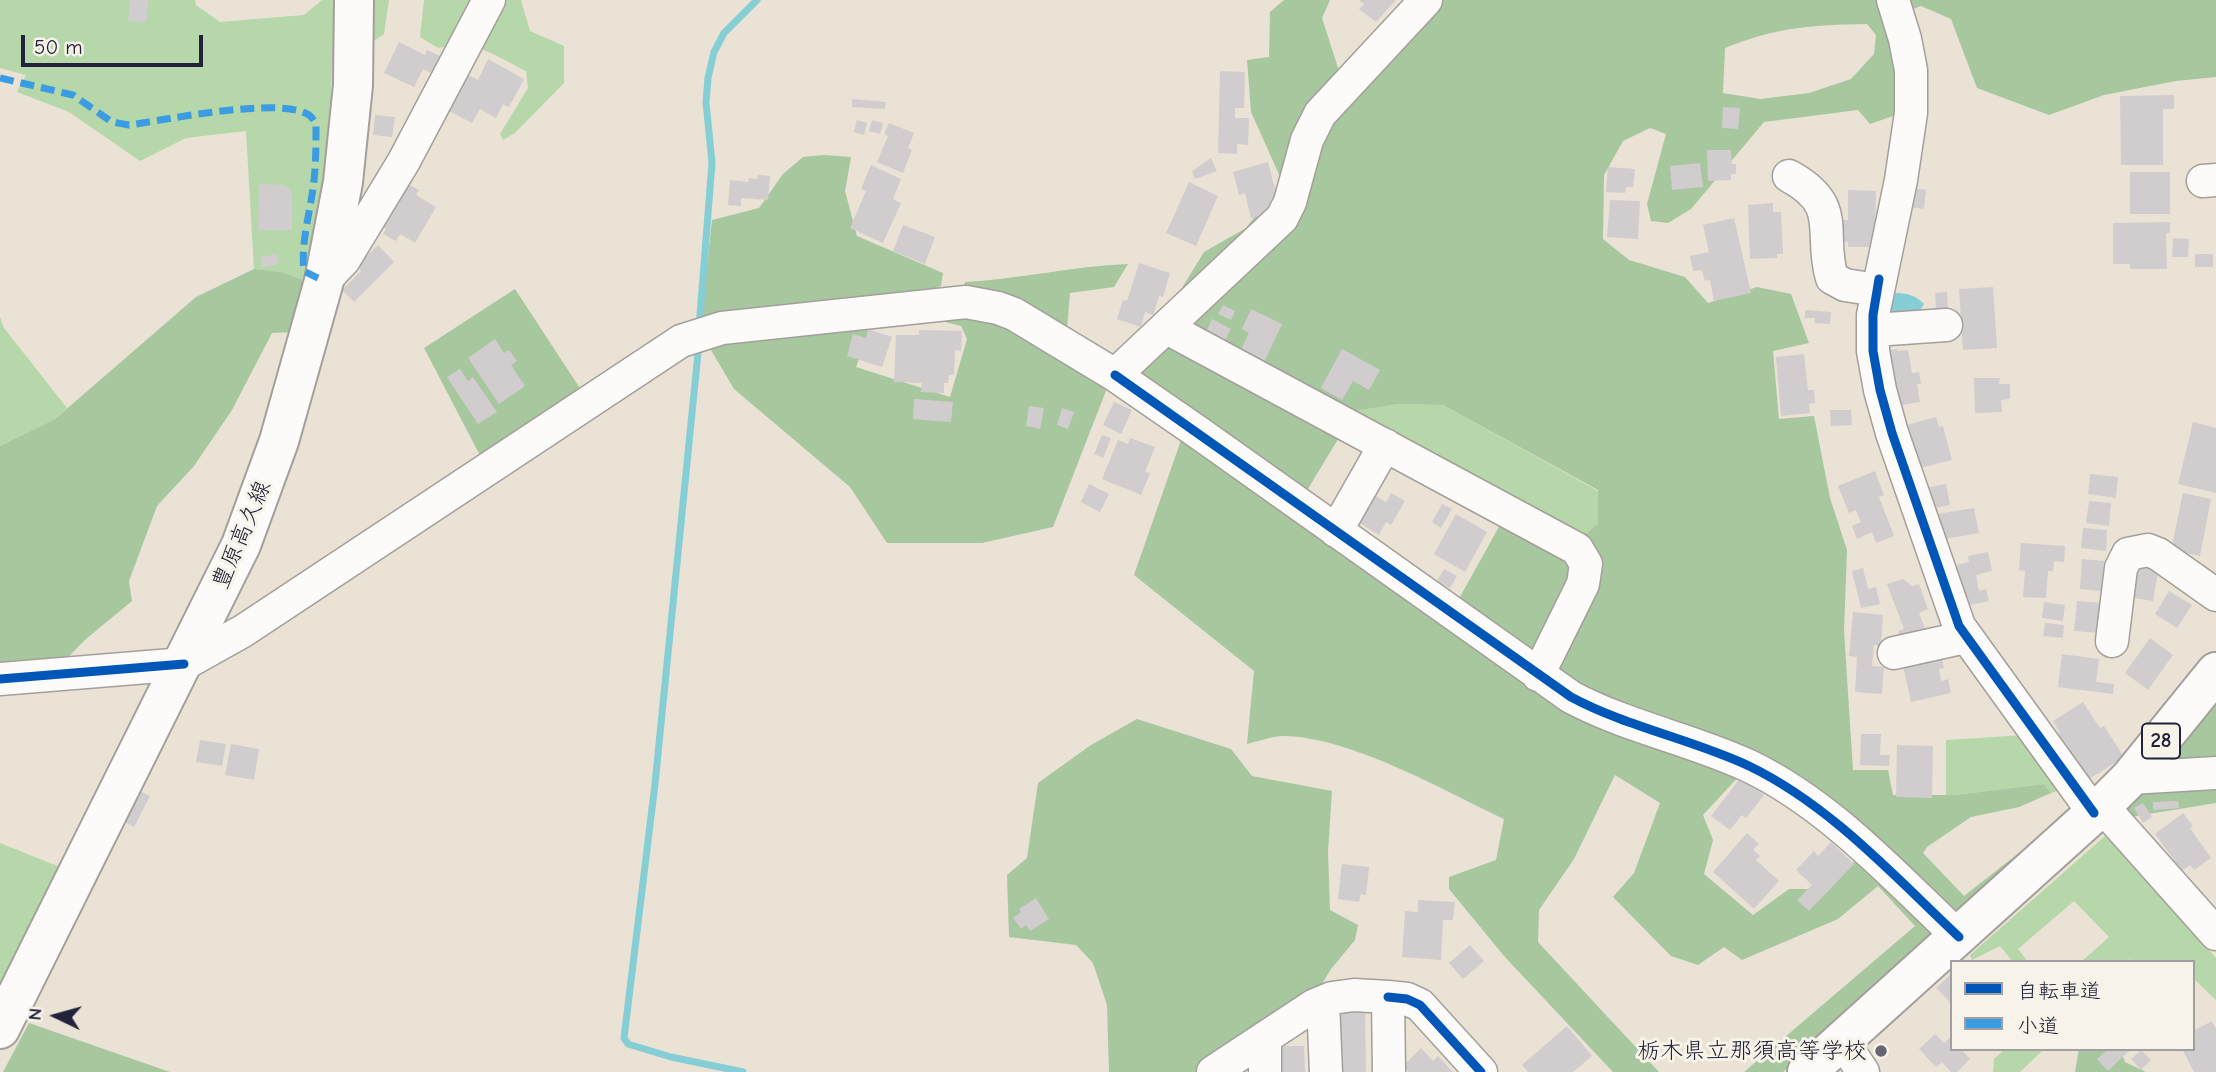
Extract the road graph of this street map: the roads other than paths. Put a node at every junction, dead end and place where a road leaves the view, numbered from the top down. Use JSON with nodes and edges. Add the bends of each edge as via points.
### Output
{"nodes":[{"id":1,"x":354,"y":0,"type":"edge"},
{"id":2,"x":489,"y":0,"type":"edge"},
{"id":3,"x":1426,"y":0,"type":"edge"},
{"id":4,"x":1893,"y":0,"type":"edge"},
{"id":5,"x":1789,"y":176,"type":"dead end"},
{"id":6,"x":324,"y":281,"type":"junction"},
{"id":7,"x":1878,"y":284,"type":"junction"},
{"id":8,"x":1946,"y":325,"type":"dead end"},
{"id":9,"x":1167,"y":328,"type":"junction"},
{"id":10,"x":1874,"y":330,"type":"junction"},
{"id":11,"x":1115,"y":376,"type":"junction"},
{"id":12,"x":1385,"y":446,"type":"junction"},
{"id":13,"x":1336,"y":531,"type":"junction"},
{"id":14,"x":2216,"y":595,"type":"edge"},
{"id":15,"x":1966,"y":637,"type":"junction"},
{"id":16,"x":2112,"y":641,"type":"dead end"},
{"id":17,"x":1894,"y":653,"type":"dead end"},
{"id":18,"x":184,"y":664,"type":"junction"},
{"id":19,"x":2216,"y":672,"type":"edge"},
{"id":20,"x":1538,"y":675,"type":"junction"},
{"id":21,"x":0,"y":679,"type":"edge"},
{"id":22,"x":2216,"y":773,"type":"edge"},
{"id":23,"x":2130,"y":778,"type":"junction"},
{"id":24,"x":2098,"y":810,"type":"junction"},
{"id":25,"x":2216,"y":934,"type":"edge"},
{"id":26,"x":1959,"y":937,"type":"junction"},
{"id":27,"x":1388,"y":997,"type":"junction"},
{"id":28,"x":1323,"y":1002,"type":"junction"},
{"id":29,"x":0,"y":1029,"type":"edge"},
{"id":30,"x":1265,"y":1038,"type":"junction"},
{"id":31,"x":1842,"y":1041,"type":"junction"},
{"id":32,"x":1213,"y":1072,"type":"edge"},
{"id":33,"x":1265,"y":1072,"type":"edge"},
{"id":34,"x":1326,"y":1072,"type":"edge"},
{"id":35,"x":1389,"y":1072,"type":"edge"},
{"id":36,"x":1481,"y":1072,"type":"edge"},
{"id":37,"x":1808,"y":1072,"type":"edge"},
{"id":38,"x":1863,"y":1072,"type":"edge"}],
"edges":[{"from":1,"to":6,"type":"main road","name":"豊原高久線","via":[[353,85],[343,182]]},
{"from":2,"to":6,"type":"street","via":[[404,161],[344,260]]},
{"from":3,"to":9,"type":"street","via":[[1320,114],[1282,218]]},
{"from":4,"to":7,"type":"street","via":[[1911,70],[1911,113]]},
{"from":5,"to":7,"type":"street","via":[[1807,186],[1821,203],[1828,223],[1832,278],[1845,285]]},
{"from":6,"to":18,"type":"main road","name":"豊原高久線","via":[[279,441],[246,532]]},
{"from":7,"to":10,"type":"street"},
{"from":8,"to":10,"type":"street"},
{"from":9,"to":11,"type":"street"},
{"from":9,"to":12,"type":"street"},
{"from":10,"to":15,"type":"street","via":[[1873,351],[1892,433]]},
{"from":11,"to":13,"type":"street"},
{"from":11,"to":18,"type":"street","via":[[1014,314],[966,302],[701,333],[681,341],[243,631]]},
{"from":12,"to":13,"type":"street"},
{"from":12,"to":20,"type":"street","via":[[1577,549],[1586,565],[1583,584]]},
{"from":13,"to":20,"type":"street"},
{"from":14,"to":16,"type":"street","via":[[2158,554],[2148,550],[2128,554],[2121,568]]},
{"from":15,"to":17,"type":"street"},
{"from":15,"to":24,"type":"street"},
{"from":18,"to":21,"type":"street"},
{"from":18,"to":29,"type":"main road","name":"豊原高久線"},
{"from":19,"to":23,"type":"main road","number":"28"},
{"from":20,"to":26,"type":"street","via":[[1601,713],[1749,766],[1791,790],[1870,853]]},
{"from":22,"to":23,"type":"street"},
{"from":23,"to":24,"type":"main road","number":"28"},
{"from":24,"to":25,"type":"street"},
{"from":24,"to":26,"type":"main road","number":"28"},
{"from":26,"to":31,"type":"main road","number":"28"},
{"from":27,"to":28,"type":"street","via":[[1354,995]]},
{"from":27,"to":35,"type":"street"},
{"from":27,"to":36,"type":"street","via":[[1420,1005]]},
{"from":28,"to":30,"type":"street"},
{"from":28,"to":34,"type":"street"},
{"from":30,"to":32,"type":"street"},
{"from":30,"to":33,"type":"street"},
{"from":31,"to":37,"type":"main road","number":"28"},
{"from":31,"to":38,"type":"street"}]}
